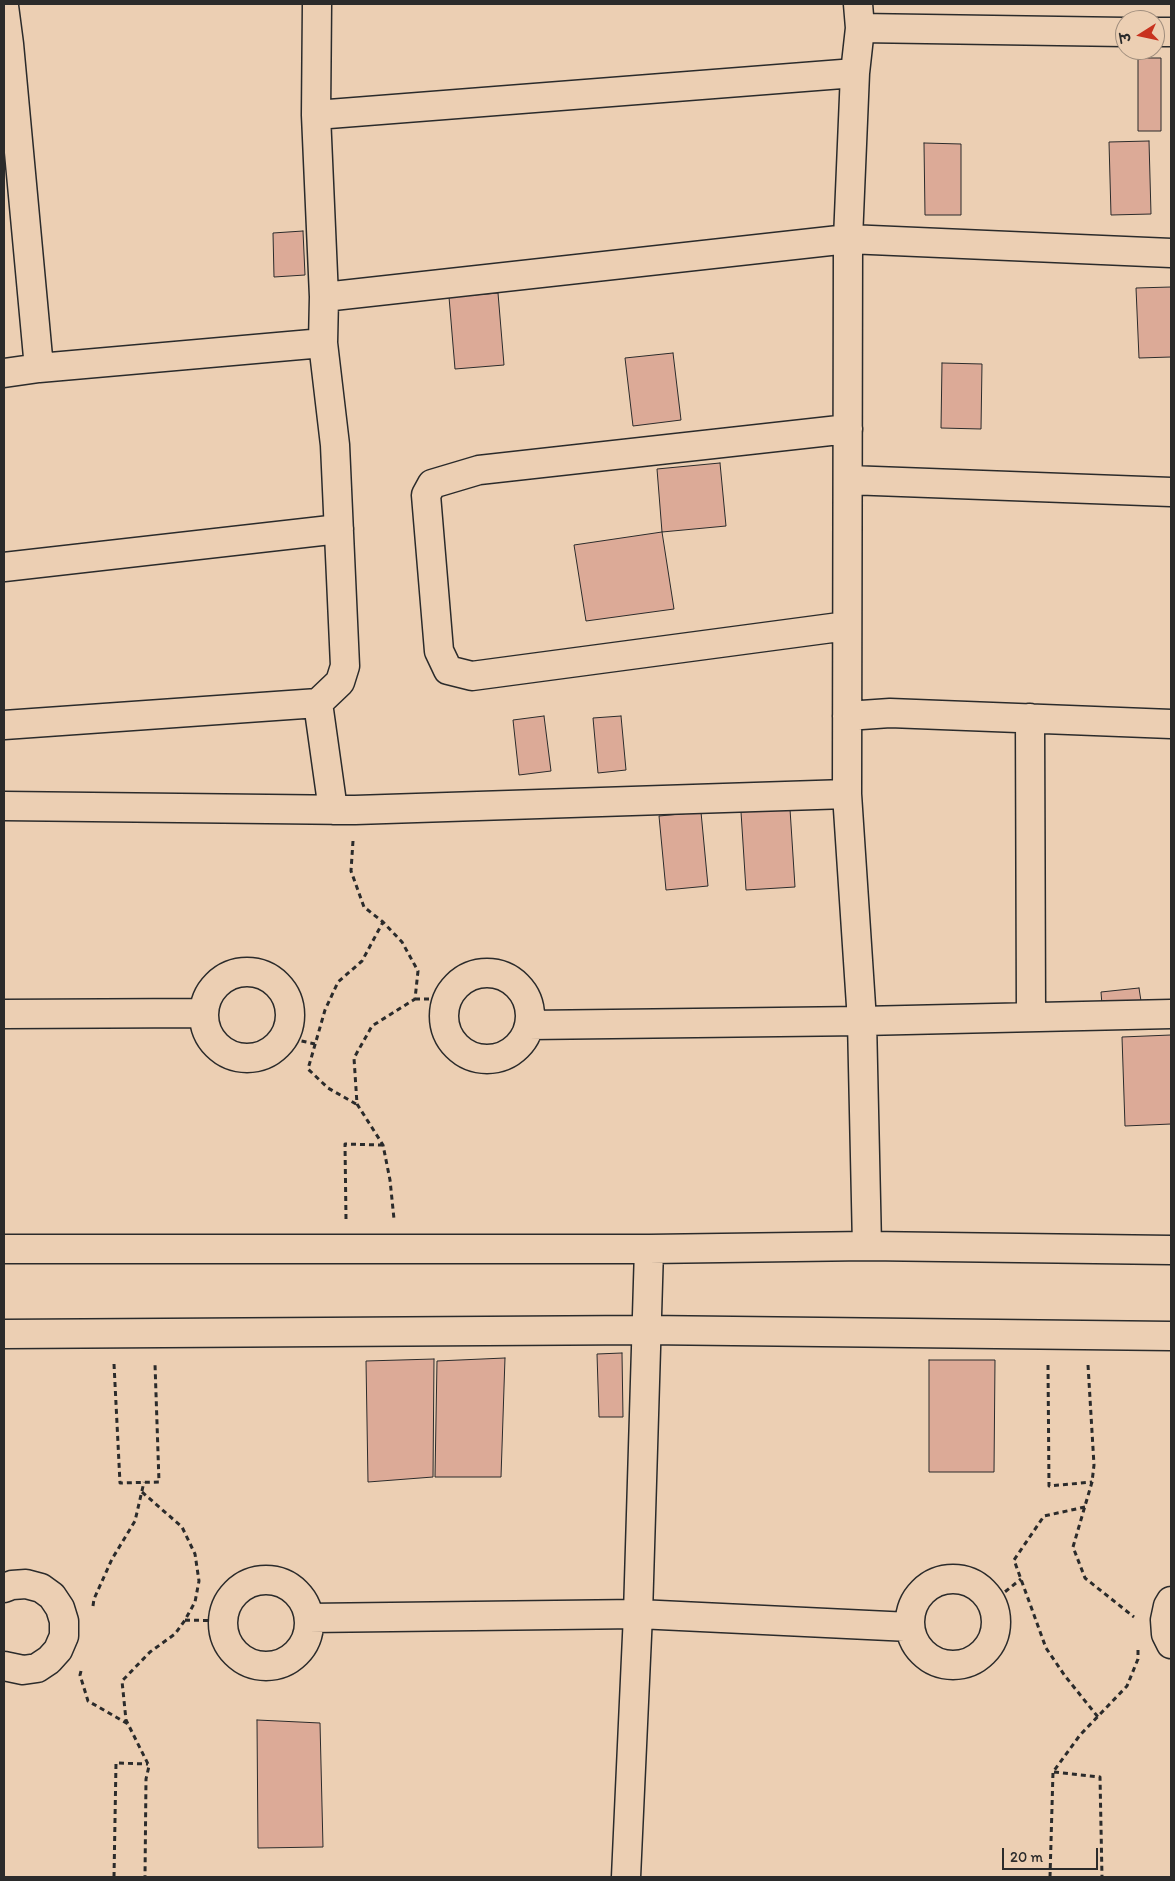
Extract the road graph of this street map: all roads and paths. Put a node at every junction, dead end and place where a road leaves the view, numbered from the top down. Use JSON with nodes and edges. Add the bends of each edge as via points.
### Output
{"nodes":[{"id":1,"x":316,"y":4,"type":"edge"},
{"id":2,"x":4,"y":6,"type":"edge"},
{"id":3,"x":859,"y":16,"type":"edge"},
{"id":4,"x":1115,"y":31,"type":"edge"},
{"id":5,"x":855,"y":73,"type":"junction"},
{"id":6,"x":316,"y":115,"type":"junction"},
{"id":7,"x":848,"y":239,"type":"junction"},
{"id":8,"x":1171,"y":253,"type":"edge"},
{"id":9,"x":324,"y":297,"type":"junction"},
{"id":10,"x":323,"y":343,"type":"junction"},
{"id":11,"x":39,"y":368,"type":"junction"},
{"id":12,"x":4,"y":373,"type":"edge"},
{"id":13,"x":848,"y":429,"type":"junction"},
{"id":14,"x":848,"y":480,"type":"junction"},
{"id":15,"x":1171,"y":492,"type":"edge"},
{"id":16,"x":339,"y":530,"type":"junction"},
{"id":17,"x":4,"y":568,"type":"edge"},
{"id":18,"x":847,"y":626,"type":"junction"},
{"id":19,"x":318,"y":703,"type":"junction"},
{"id":20,"x":847,"y":716,"type":"junction"},
{"id":21,"x":1030,"y":718,"type":"junction"},
{"id":22,"x":1171,"y":724,"type":"edge"},
{"id":23,"x":4,"y":725,"type":"edge"},
{"id":24,"x":846,"y":794,"type":"junction"},
{"id":25,"x":4,"y":806,"type":"edge"},
{"id":26,"x":344,"y":810,"type":"junction"},
{"id":27,"x":383,"y":922,"type":"junction"},
{"id":28,"x":415,"y":999,"type":"junction"},
{"id":29,"x":447,"y":999,"type":"junction"},
{"id":30,"x":204,"y":1012,"type":"junction"},
{"id":31,"x":4,"y":1014,"type":"edge"},
{"id":32,"x":1171,"y":1014,"type":"edge"},
{"id":33,"x":1031,"y":1017,"type":"junction"},
{"id":34,"x":862,"y":1021,"type":"junction"},
{"id":35,"x":529,"y":1025,"type":"junction"},
{"id":36,"x":284,"y":1037,"type":"junction"},
{"id":37,"x":315,"y":1044,"type":"junction"},
{"id":38,"x":357,"y":1104,"type":"junction"},
{"id":39,"x":382,"y":1145,"type":"junction"},
{"id":40,"x":867,"y":1246,"type":"junction"},
{"id":41,"x":649,"y":1249,"type":"junction"},
{"id":42,"x":4,"y":1250,"type":"edge"},
{"id":43,"x":346,"y":1250,"type":"junction"},
{"id":44,"x":396,"y":1250,"type":"junction"},
{"id":45,"x":1171,"y":1250,"type":"edge"},
{"id":46,"x":646,"y":1330,"type":"junction"},
{"id":47,"x":112,"y":1333,"type":"junction"},
{"id":48,"x":153,"y":1333,"type":"junction"},
{"id":49,"x":4,"y":1334,"type":"edge"},
{"id":50,"x":1048,"y":1335,"type":"junction"},
{"id":51,"x":1086,"y":1335,"type":"junction"},
{"id":52,"x":1171,"y":1336,"type":"edge"},
{"id":53,"x":144,"y":1482,"type":"junction"},
{"id":54,"x":1092,"y":1482,"type":"junction"},
{"id":55,"x":142,"y":1492,"type":"junction"},
{"id":56,"x":1085,"y":1507,"type":"junction"},
{"id":57,"x":1021,"y":1579,"type":"junction"},
{"id":58,"x":4,"y":1588,"type":"edge"},
{"id":59,"x":1171,"y":1601,"type":"edge"},
{"id":60,"x":991,"y":1603,"type":"junction"},
{"id":61,"x":92,"y":1607,"type":"dead end"},
{"id":62,"x":638,"y":1614,"type":"junction"},
{"id":63,"x":309,"y":1618,"type":"junction"},
{"id":64,"x":185,"y":1620,"type":"junction"},
{"id":65,"x":223,"y":1621,"type":"junction"},
{"id":66,"x":1137,"y":1624,"type":"dead end"},
{"id":67,"x":910,"y":1627,"type":"junction"},
{"id":68,"x":1138,"y":1642,"type":"dead end"},
{"id":69,"x":1171,"y":1644,"type":"edge"},
{"id":70,"x":4,"y":1666,"type":"edge"},
{"id":71,"x":82,"y":1667,"type":"dead end"},
{"id":72,"x":1098,"y":1716,"type":"junction"},
{"id":73,"x":128,"y":1724,"type":"junction"},
{"id":74,"x":148,"y":1764,"type":"junction"},
{"id":75,"x":1053,"y":1772,"type":"junction"},
{"id":76,"x":114,"y":1877,"type":"edge"},
{"id":77,"x":145,"y":1877,"type":"edge"},
{"id":78,"x":626,"y":1877,"type":"edge"},
{"id":79,"x":1050,"y":1877,"type":"edge"},
{"id":80,"x":1102,"y":1877,"type":"edge"}],
"edges":[{"from":1,"to":6,"type":"street"},
{"from":2,"to":11,"type":"street"},
{"from":3,"to":4,"type":"street"},
{"from":3,"to":5,"type":"street"},
{"from":5,"to":6,"type":"street"},
{"from":5,"to":7,"type":"street"},
{"from":6,"to":9,"type":"street"},
{"from":7,"to":8,"type":"street"},
{"from":7,"to":9,"type":"street"},
{"from":7,"to":13,"type":"street"},
{"from":9,"to":10,"type":"street"},
{"from":10,"to":11,"type":"street"},
{"from":10,"to":16,"type":"street"},
{"from":11,"to":12,"type":"street"},
{"from":13,"to":14,"type":"street"},
{"from":13,"to":18,"type":"street","via":[[479,470],[432,484],[426,495],[439,651],[448,670],[472,676]]},
{"from":14,"to":15,"type":"street"},
{"from":14,"to":18,"type":"street"},
{"from":16,"to":17,"type":"street"},
{"from":16,"to":19,"type":"street","via":[[345,666],[340,682]]},
{"from":18,"to":20,"type":"street"},
{"from":19,"to":23,"type":"street"},
{"from":19,"to":26,"type":"street"},
{"from":20,"to":21,"type":"street","via":[[890,713]]},
{"from":20,"to":24,"type":"street"},
{"from":21,"to":22,"type":"street"},
{"from":21,"to":33,"type":"street"},
{"from":24,"to":26,"type":"street"},
{"from":24,"to":34,"type":"street"},
{"from":25,"to":26,"type":"street"},
{"from":26,"to":27,"type":"path","via":[[351,871],[364,907]]},
{"from":27,"to":28,"type":"path","via":[[402,942],[418,971]]},
{"from":27,"to":37,"type":"path","via":[[362,961],[338,982]]},
{"from":28,"to":29,"type":"path"},
{"from":28,"to":38,"type":"path","via":[[372,1026],[354,1058]]},
{"from":29,"to":35,"type":"street","via":[[454,988],[477,974],[505,977],[525,997],[530,1011]]},
{"from":29,"to":35,"type":"street","via":[[445,1028],[451,1041],[474,1057],[488,1060],[502,1057],[524,1039]]},
{"from":30,"to":31,"type":"street"},
{"from":30,"to":36,"type":"street","via":[[212,1039],[234,1056],[262,1055],[275,1048]]},
{"from":30,"to":36,"type":"street","via":[[214,986],[238,972],[252,971],[278,984],[286,996],[290,1010]]},
{"from":32,"to":33,"type":"street"},
{"from":33,"to":34,"type":"street"},
{"from":34,"to":35,"type":"street"},
{"from":34,"to":40,"type":"street"},
{"from":36,"to":37,"type":"path"},
{"from":37,"to":38,"type":"path","via":[[308,1069],[328,1088]]},
{"from":38,"to":39,"type":"path"},
{"from":39,"to":43,"type":"path","via":[[345,1144]]},
{"from":39,"to":44,"type":"path","via":[[390,1180]]},
{"from":40,"to":41,"type":"street"},
{"from":40,"to":45,"type":"street"},
{"from":41,"to":44,"type":"street"},
{"from":41,"to":46,"type":"street"},
{"from":42,"to":43,"type":"street"},
{"from":43,"to":44,"type":"street"},
{"from":46,"to":48,"type":"street"},
{"from":46,"to":50,"type":"street"},
{"from":46,"to":62,"type":"street"},
{"from":47,"to":48,"type":"street"},
{"from":47,"to":49,"type":"street"},
{"from":47,"to":53,"type":"path","via":[[120,1483]]},
{"from":48,"to":53,"type":"path","via":[[159,1482]]},
{"from":50,"to":51,"type":"street"},
{"from":50,"to":54,"type":"path","via":[[1050,1486]]},
{"from":51,"to":52,"type":"street"},
{"from":51,"to":54,"type":"path","via":[[1094,1465]]},
{"from":53,"to":55,"type":"path"},
{"from":54,"to":56,"type":"path"},
{"from":55,"to":61,"type":"path","via":[[135,1521],[112,1559]]},
{"from":55,"to":64,"type":"path","via":[[182,1527],[196,1554],[198,1581],[195,1602]]},
{"from":56,"to":57,"type":"path","via":[[1044,1516],[1014,1560]]},
{"from":56,"to":66,"type":"path","via":[[1073,1546],[1085,1578],[1133,1616]]},
{"from":57,"to":60,"type":"path"},
{"from":57,"to":72,"type":"path","via":[[1046,1648],[1064,1676]]},
{"from":58,"to":70,"type":"street","via":[[26,1584],[40,1588],[52,1596],[64,1622],[64,1636],[50,1660],[37,1668],[23,1670]]},
{"from":59,"to":69,"type":"street","via":[[1165,1620]]},
{"from":60,"to":67,"type":"street","via":[[971,1584],[943,1580],[920,1595],[913,1606]]},
{"from":60,"to":67,"type":"street","via":[[996,1617],[995,1632],[990,1645],[968,1663],[940,1664],[927,1657],[917,1647]]},
{"from":62,"to":63,"type":"street"},
{"from":62,"to":67,"type":"street"},
{"from":62,"to":78,"type":"street"},
{"from":63,"to":65,"type":"street","via":[[305,1604],[296,1593],[271,1580],[244,1586],[233,1595]]},
{"from":63,"to":65,"type":"street","via":[[303,1646],[294,1657],[267,1667],[253,1665],[230,1648]]},
{"from":64,"to":65,"type":"path"},
{"from":64,"to":73,"type":"path","via":[[175,1634],[150,1652],[122,1681]]},
{"from":68,"to":72,"type":"path","via":[[1138,1660],[1127,1686]]},
{"from":71,"to":73,"type":"path","via":[[80,1675],[88,1701]]},
{"from":72,"to":75,"type":"path"},
{"from":73,"to":74,"type":"path"},
{"from":74,"to":76,"type":"path","via":[[116,1763]]},
{"from":74,"to":77,"type":"path"},
{"from":75,"to":79,"type":"path"},
{"from":75,"to":80,"type":"path","via":[[1100,1777]]}]}
